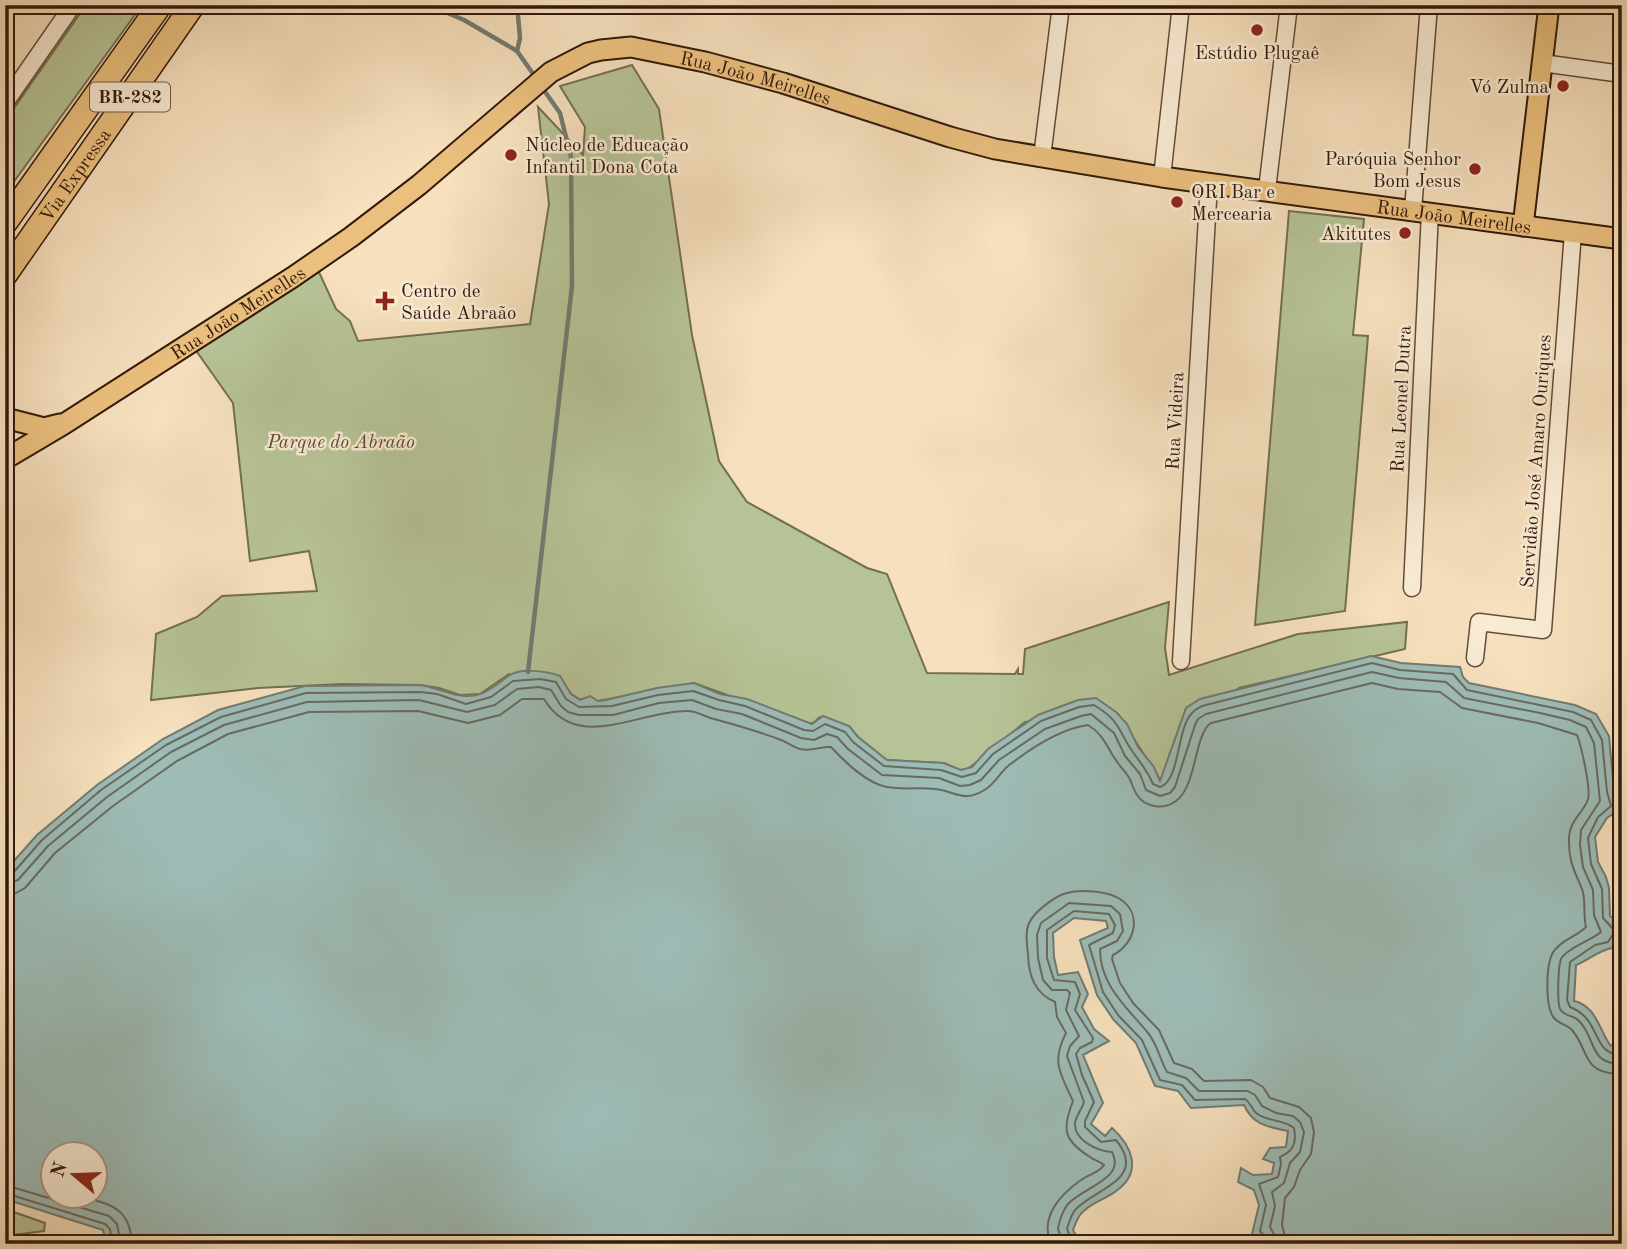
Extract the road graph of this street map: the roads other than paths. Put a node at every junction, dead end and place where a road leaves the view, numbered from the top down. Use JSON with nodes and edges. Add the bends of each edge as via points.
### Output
{"nodes":[{"id":1,"x":73,"y":5,"type":"edge"},
{"id":2,"x":160,"y":5,"type":"edge"},
{"id":3,"x":193,"y":5,"type":"edge"},
{"id":4,"x":1061,"y":5,"type":"edge"},
{"id":5,"x":1181,"y":5,"type":"edge"},
{"id":6,"x":1289,"y":5,"type":"edge"},
{"id":7,"x":1429,"y":5,"type":"edge"},
{"id":8,"x":1549,"y":5,"type":"edge"},
{"id":9,"x":1542,"y":63,"type":"junction"},
{"id":10,"x":1622,"y":74,"type":"edge"},
{"id":11,"x":5,"y":103,"type":"edge"},
{"id":12,"x":1042,"y":157,"type":"junction"},
{"id":13,"x":1161,"y":177,"type":"junction"},
{"id":14,"x":1209,"y":183,"type":"junction"},
{"id":15,"x":1267,"y":190,"type":"junction"},
{"id":16,"x":1422,"y":211,"type":"junction"},
{"id":17,"x":5,"y":223,"type":"edge"},
{"id":18,"x":1524,"y":226,"type":"junction"},
{"id":19,"x":1573,"y":232,"type":"junction"},
{"id":20,"x":1622,"y":239,"type":"edge"},
{"id":21,"x":5,"y":275,"type":"edge"},
{"id":22,"x":5,"y":418,"type":"edge"},
{"id":23,"x":64,"y":424,"type":"junction"},
{"id":24,"x":5,"y":458,"type":"edge"},
{"id":25,"x":1412,"y":588,"type":"dead end"},
{"id":26,"x":1475,"y":659,"type":"dead end"},
{"id":27,"x":1181,"y":661,"type":"dead end"}],
"edges":[{"from":1,"to":11,"type":"street"},
{"from":2,"to":17,"type":"highway","name":"Via Expressa","number":"BR-282"},
{"from":3,"to":21,"type":"highway","name":"Via Expressa","number":"BR-282"},
{"from":4,"to":12,"type":"street"},
{"from":5,"to":13,"type":"street"},
{"from":6,"to":15,"type":"street"},
{"from":7,"to":16,"type":"street","name":"Rua Leonel Dutra"},
{"from":8,"to":9,"type":"main road"},
{"from":9,"to":10,"type":"street"},
{"from":9,"to":18,"type":"main road"},
{"from":12,"to":13,"type":"main road","name":"Rua João Meirelles"},
{"from":12,"to":23,"type":"main road","name":"Rua João Meirelles","via":[[950,138],[705,62],[631,47],[587,53],[551,72],[351,237]]},
{"from":13,"to":14,"type":"main road","name":"Rua João Meirelles"},
{"from":14,"to":15,"type":"main road","name":"Rua João Meirelles"},
{"from":14,"to":27,"type":"street","name":"Rua Videira"},
{"from":15,"to":16,"type":"main road","name":"Rua João Meirelles"},
{"from":16,"to":18,"type":"main road","name":"Rua João Meirelles"},
{"from":16,"to":25,"type":"street","name":"Rua Leonel Dutra"},
{"from":18,"to":19,"type":"main road","name":"Rua João Meirelles"},
{"from":19,"to":20,"type":"main road","name":"Rua João Meirelles"},
{"from":19,"to":26,"type":"street","name":"Servidão José Amaro Ouriques","via":[[1543,630],[1479,622]]},
{"from":22,"to":23,"type":"main road","via":[[44,428]]},
{"from":23,"to":24,"type":"main road","name":"Rua João Meirelles"}]}
